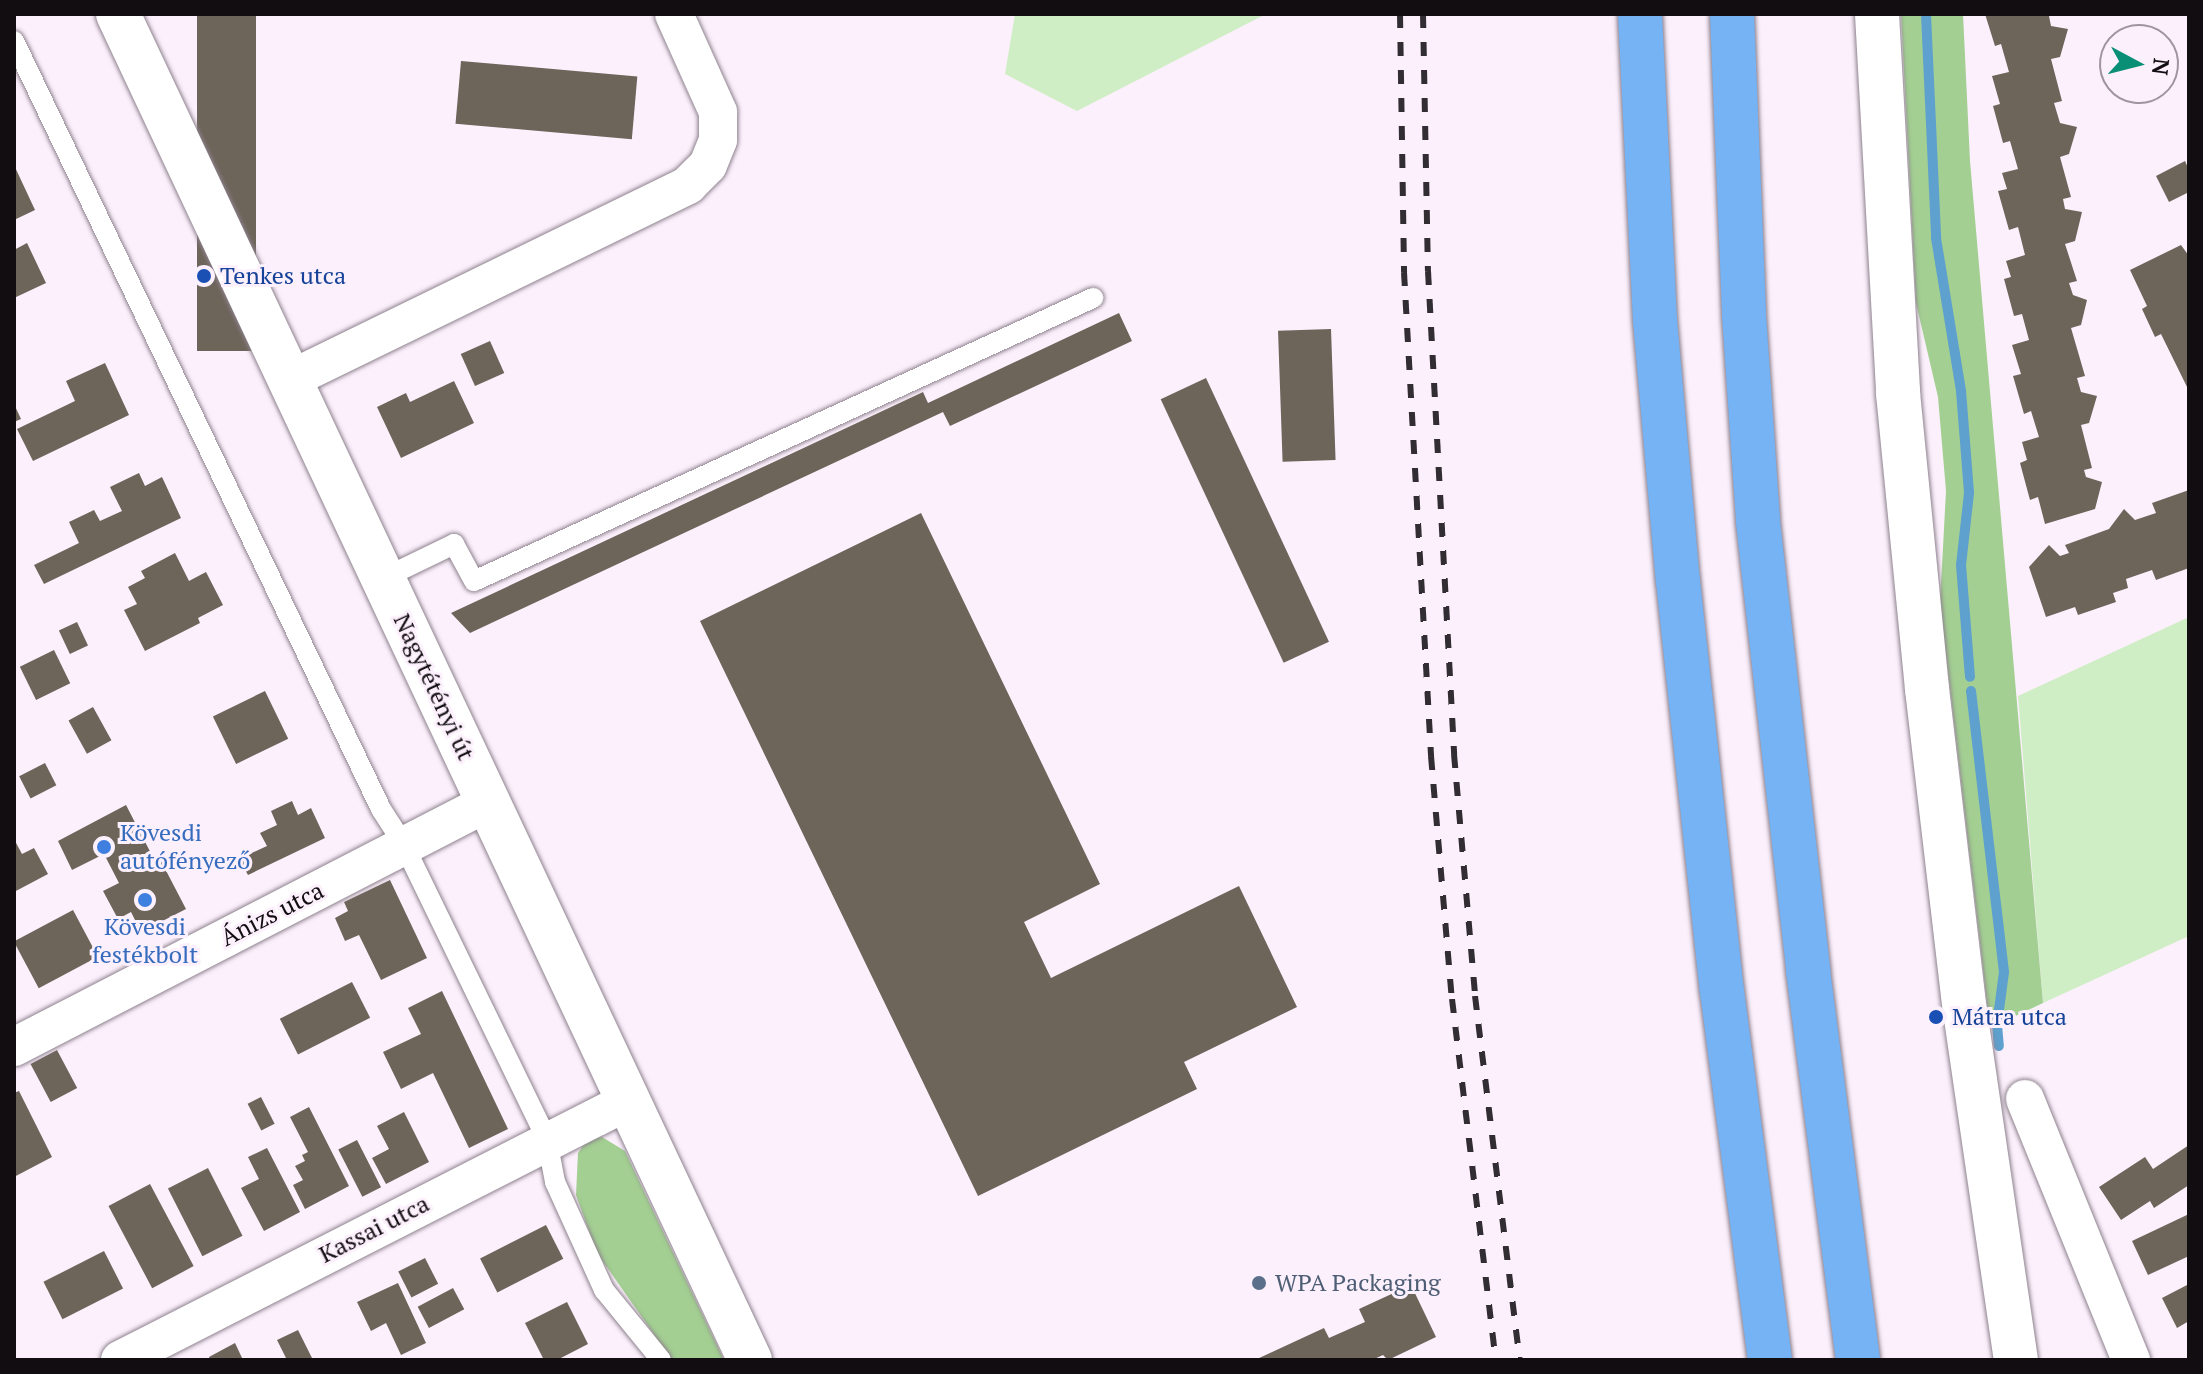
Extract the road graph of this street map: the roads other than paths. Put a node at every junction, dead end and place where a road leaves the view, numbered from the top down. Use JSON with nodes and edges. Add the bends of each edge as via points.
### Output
{"nodes":[{"id":1,"x":118,"y":14,"type":"edge"},
{"id":2,"x":674,"y":14,"type":"edge"},
{"id":3,"x":1640,"y":14,"type":"edge"},
{"id":4,"x":1732,"y":14,"type":"edge"},
{"id":5,"x":1877,"y":14,"type":"edge"},
{"id":6,"x":14,"y":41,"type":"edge"},
{"id":7,"x":1093,"y":298,"type":"dead end"},
{"id":8,"x":291,"y":379,"type":"junction"},
{"id":9,"x":384,"y":578,"type":"junction"},
{"id":10,"x":487,"y":803,"type":"junction"},
{"id":11,"x":404,"y":845,"type":"junction"},
{"id":12,"x":14,"y":1047,"type":"edge"},
{"id":13,"x":2025,"y":1099,"type":"dead end"},
{"id":14,"x":628,"y":1101,"type":"junction"},
{"id":15,"x":547,"y":1140,"type":"junction"},
{"id":16,"x":120,"y":1360,"type":"edge"},
{"id":17,"x":661,"y":1360,"type":"edge"},
{"id":18,"x":750,"y":1360,"type":"edge"},
{"id":19,"x":1770,"y":1360,"type":"edge"},
{"id":20,"x":1858,"y":1360,"type":"edge"},
{"id":21,"x":2016,"y":1360,"type":"edge"},
{"id":22,"x":2131,"y":1360,"type":"edge"}],
"edges":[{"from":1,"to":8,"type":"main road","name":"Nagytétényi út"},
{"from":2,"to":8,"type":"street","via":[[718,112],[718,140],[708,165],[688,185]]},
{"from":3,"to":19,"type":"highway","via":[[1655,320],[1678,581],[1722,991]]},
{"from":4,"to":20,"type":"highway","via":[[1758,522]]},
{"from":5,"to":21,"type":"main road","via":[[1898,393],[1927,689],[1967,1024]]},
{"from":6,"to":11,"type":"lane","via":[[381,809]]},
{"from":7,"to":9,"type":"lane","via":[[474,581],[454,544]]},
{"from":8,"to":9,"type":"main road","name":"Nagytétényi út"},
{"from":9,"to":10,"type":"main road","name":"Nagytétényi út"},
{"from":10,"to":11,"type":"street","name":"Ánizs utca"},
{"from":10,"to":14,"type":"main road","name":"Nagytétényi út"},
{"from":11,"to":12,"type":"street","name":"Ánizs utca"},
{"from":11,"to":15,"type":"lane"},
{"from":13,"to":22,"type":"street"},
{"from":14,"to":15,"type":"street","name":"Kassai utca"},
{"from":14,"to":18,"type":"main road","name":"Nagytétényi út"},
{"from":15,"to":16,"type":"street","name":"Kassai utca"},
{"from":15,"to":17,"type":"lane","via":[[555,1182],[604,1290]]}]}
